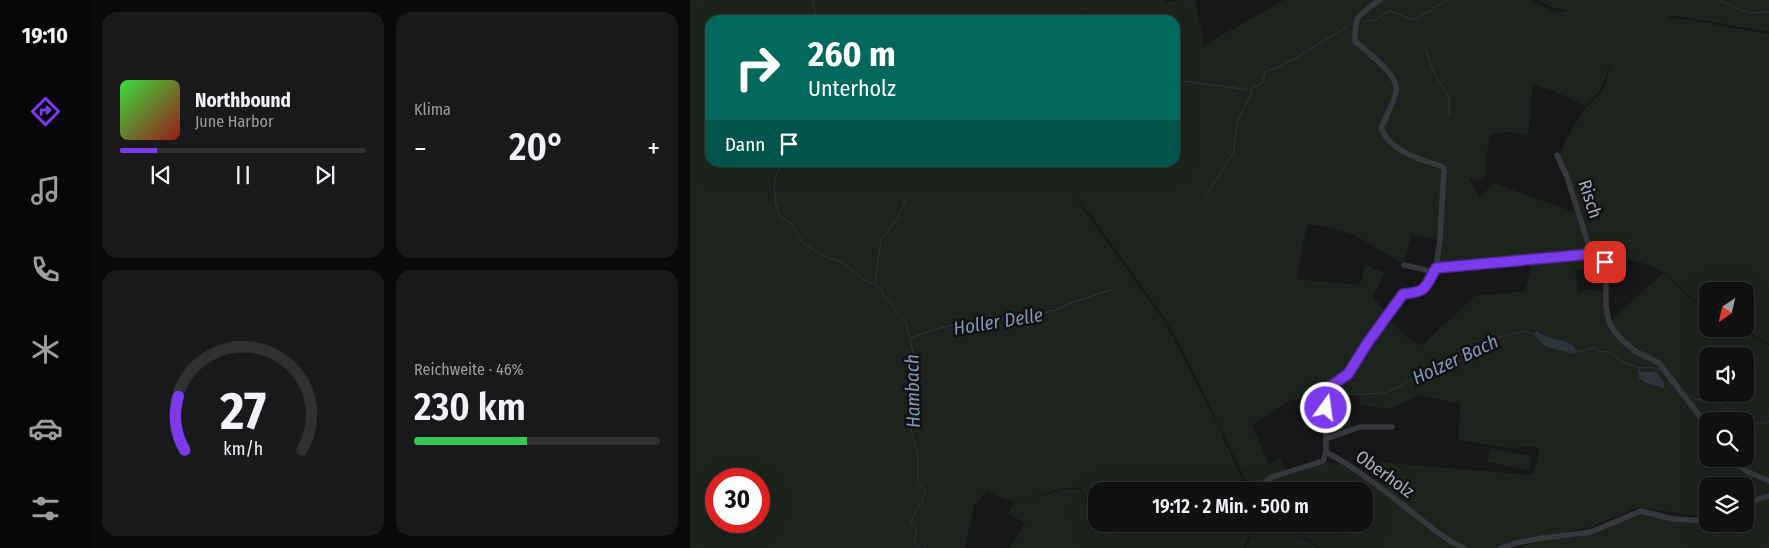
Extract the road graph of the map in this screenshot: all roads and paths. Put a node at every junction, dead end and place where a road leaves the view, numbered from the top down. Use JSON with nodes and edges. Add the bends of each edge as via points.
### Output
{"nodes":[{"id":1,"x":1380,"y":0,"type":"edge"},
{"id":2,"x":1557,"y":155,"type":"dead end"},
{"id":3,"x":1591,"y":254,"type":"junction"},
{"id":4,"x":1404,"y":265,"type":"dead end"},
{"id":5,"x":1436,"y":268,"type":"junction"},
{"id":6,"x":1432,"y":275,"type":"junction"},
{"id":7,"x":1699,"y":415,"type":"edge"},
{"id":8,"x":1392,"y":427,"type":"dead end"},
{"id":9,"x":1326,"y":439,"type":"junction"},
{"id":10,"x":1326,"y":452,"type":"junction"},
{"id":11,"x":1742,"y":467,"type":"edge"},
{"id":12,"x":1769,"y":481,"type":"edge"},
{"id":13,"x":1263,"y":482,"type":"edge"},
{"id":14,"x":1769,"y":496,"type":"edge"},
{"id":15,"x":1754,"y":500,"type":"edge"},
{"id":16,"x":1699,"y":520,"type":"edge"},
{"id":17,"x":1464,"y":548,"type":"edge"},
{"id":18,"x":1501,"y":548,"type":"edge"}],
"edges":[{"from":1,"to":5,"type":"street","via":[[1357,17],[1355,41],[1382,65],[1396,83],[1394,98],[1381,128],[1384,135],[1414,157],[1444,169]]},
{"from":2,"to":3,"type":"street","name":"Risch"},
{"from":3,"to":5,"type":"street"},
{"from":3,"to":7,"type":"street","via":[[1603,259],[1606,266],[1606,307],[1614,331],[1635,351],[1659,363]]},
{"from":4,"to":6,"type":"street","via":[[1426,270]]},
{"from":5,"to":6,"type":"street"},
{"from":6,"to":9,"type":"street","via":[[1424,290],[1403,294],[1348,374],[1328,388]]},
{"from":8,"to":9,"type":"street","name":"Oberholz","via":[[1360,427]]},
{"from":9,"to":10,"type":"street"},
{"from":10,"to":13,"type":"street","via":[[1323,462]]},
{"from":10,"to":17,"type":"street","name":"Oberholz","via":[[1369,478],[1449,541]]},
{"from":11,"to":12,"type":"street"},
{"from":14,"to":15,"type":"street"},
{"from":16,"to":18,"type":"street","via":[[1673,519],[1640,510],[1591,532]]}]}
